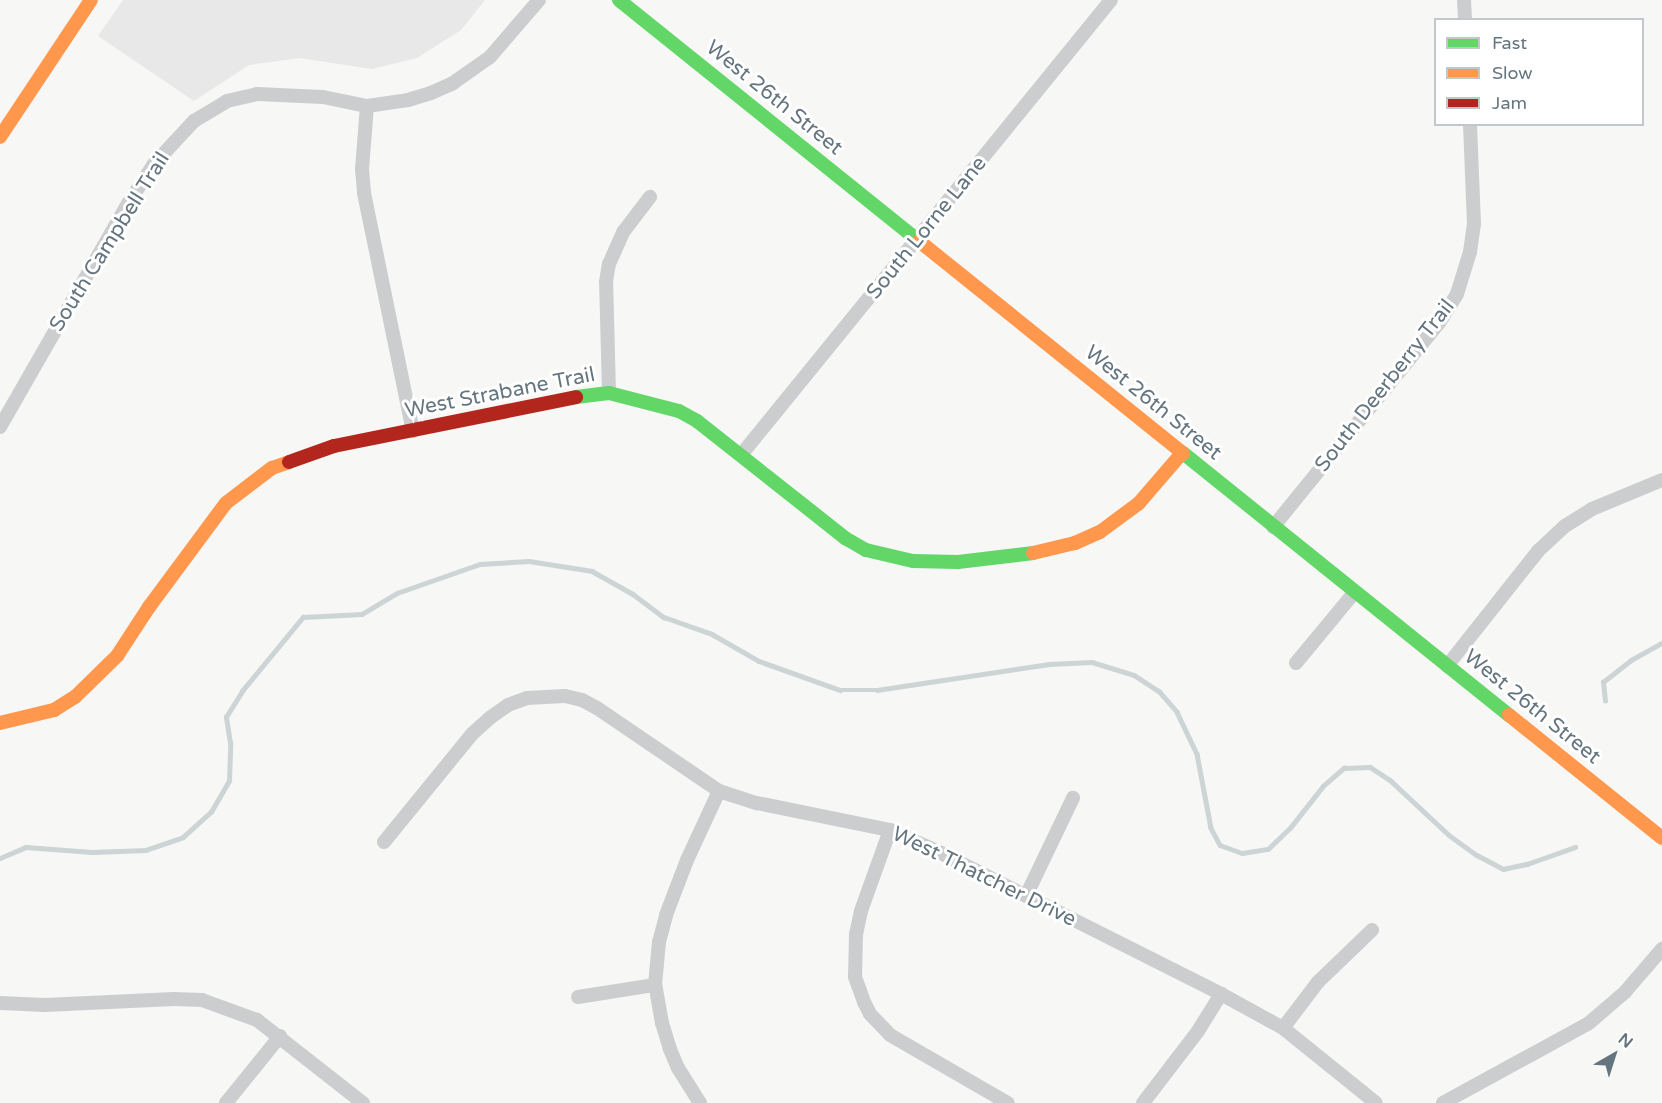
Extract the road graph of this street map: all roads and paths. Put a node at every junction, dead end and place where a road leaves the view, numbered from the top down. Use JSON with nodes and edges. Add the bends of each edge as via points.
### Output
{"nodes":[{"id":1,"x":91,"y":0,"type":"edge"},
{"id":2,"x":539,"y":0,"type":"edge"},
{"id":3,"x":618,"y":0,"type":"edge"},
{"id":4,"x":1111,"y":0,"type":"edge"},
{"id":5,"x":1464,"y":0,"type":"edge"},
{"id":6,"x":1465,"y":18,"type":"edge"},
{"id":7,"x":367,"y":106,"type":"junction"},
{"id":8,"x":1470,"y":126,"type":"edge"},
{"id":9,"x":0,"y":138,"type":"edge"},
{"id":10,"x":650,"y":197,"type":"dead end"},
{"id":11,"x":916,"y":240,"type":"junction"},
{"id":12,"x":609,"y":393,"type":"junction"},
{"id":13,"x":0,"y":427,"type":"edge"},
{"id":14,"x":413,"y":431,"type":"junction"},
{"id":15,"x":1182,"y":453,"type":"junction"},
{"id":16,"x":741,"y":455,"type":"junction"},
{"id":17,"x":1662,"y":480,"type":"edge"},
{"id":18,"x":1273,"y":527,"type":"junction"},
{"id":19,"x":1354,"y":593,"type":"junction"},
{"id":20,"x":1296,"y":663,"type":"dead end"},
{"id":21,"x":1447,"y":666,"type":"junction"},
{"id":22,"x":0,"y":723,"type":"edge"},
{"id":23,"x":719,"y":791,"type":"junction"},
{"id":24,"x":1073,"y":798,"type":"dead end"},
{"id":25,"x":890,"y":831,"type":"junction"},
{"id":26,"x":1662,"y":838,"type":"edge"},
{"id":27,"x":384,"y":842,"type":"dead end"},
{"id":28,"x":1026,"y":896,"type":"junction"},
{"id":29,"x":1372,"y":930,"type":"dead end"},
{"id":30,"x":1662,"y":949,"type":"edge"},
{"id":31,"x":655,"y":985,"type":"junction"},
{"id":32,"x":1221,"y":994,"type":"junction"},
{"id":33,"x":578,"y":997,"type":"dead end"},
{"id":34,"x":0,"y":1003,"type":"edge"},
{"id":35,"x":1283,"y":1028,"type":"junction"},
{"id":36,"x":280,"y":1036,"type":"junction"},
{"id":37,"x":226,"y":1103,"type":"edge"},
{"id":38,"x":363,"y":1103,"type":"edge"},
{"id":39,"x":700,"y":1103,"type":"edge"},
{"id":40,"x":1008,"y":1103,"type":"edge"},
{"id":41,"x":1143,"y":1103,"type":"edge"},
{"id":42,"x":1376,"y":1103,"type":"edge"},
{"id":43,"x":1443,"y":1103,"type":"edge"}],
"edges":[{"from":1,"to":9,"type":"main road"},
{"from":2,"to":7,"type":"street","name":"South Campbell Trail","via":[[490,57],[453,83],[408,100]]},
{"from":3,"to":11,"type":"main road","name":"West 26th Street"},
{"from":4,"to":11,"type":"street","name":"South Lorne Lane"},
{"from":5,"to":6,"type":"street"},
{"from":7,"to":13,"type":"street","name":"South Campbell Trail","via":[[323,97],[257,94],[227,101],[194,121],[154,164],[129,202]]},
{"from":7,"to":14,"type":"street","via":[[364,193]]},
{"from":8,"to":18,"type":"street","name":"South Deerberry Trail","via":[[1474,224],[1470,252],[1456,294],[1439,323]]},
{"from":10,"to":12,"type":"street","via":[[624,231],[609,264]]},
{"from":11,"to":15,"type":"main road","name":"West 26th Street"},
{"from":11,"to":16,"type":"street","name":"South Lorne Lane"},
{"from":12,"to":14,"type":"main road","name":"West Strabane Trail"},
{"from":12,"to":16,"type":"main road","name":"West Strabane Trail","via":[[679,411]]},
{"from":14,"to":22,"type":"main road","name":"West Strabane Trail","via":[[294,458],[249,483],[226,503],[98,677],[54,710]]},
{"from":15,"to":16,"type":"main road","name":"West Strabane Trail","via":[[1139,503],[1100,532],[1048,550],[958,562],[913,561],[866,549],[845,538]]},
{"from":15,"to":18,"type":"main road","name":"West 26th Street"},
{"from":17,"to":21,"type":"street","via":[[1592,509],[1565,526],[1538,551]]},
{"from":18,"to":19,"type":"main road","name":"West 26th Street"},
{"from":19,"to":20,"type":"street"},
{"from":19,"to":21,"type":"main road","name":"West 26th Street"},
{"from":21,"to":26,"type":"main road","name":"West 26th Street"},
{"from":23,"to":25,"type":"street","name":"West Thatcher Drive","via":[[757,803]]},
{"from":23,"to":27,"type":"street","name":"West Thatcher Drive","via":[[597,708],[565,696],[527,698],[508,705],[472,734]]},
{"from":23,"to":31,"type":"street","via":[[666,915]]},
{"from":24,"to":28,"type":"street"},
{"from":25,"to":28,"type":"street","name":"West Thatcher Drive"},
{"from":25,"to":40,"type":"street","via":[[856,934],[855,977],[864,1002],[890,1035]]},
{"from":28,"to":32,"type":"street","name":"West Thatcher Drive"},
{"from":29,"to":35,"type":"street","via":[[1318,982]]},
{"from":30,"to":43,"type":"street","via":[[1625,992],[1589,1023]]},
{"from":31,"to":33,"type":"street"},
{"from":31,"to":39,"type":"street","via":[[670,1048],[682,1077]]},
{"from":32,"to":35,"type":"street","name":"West Thatcher Drive"},
{"from":32,"to":41,"type":"street"},
{"from":34,"to":36,"type":"street","via":[[202,1000],[257,1020]]},
{"from":35,"to":42,"type":"street","name":"West Thatcher Drive"},
{"from":36,"to":37,"type":"street"},
{"from":36,"to":38,"type":"street"}]}
